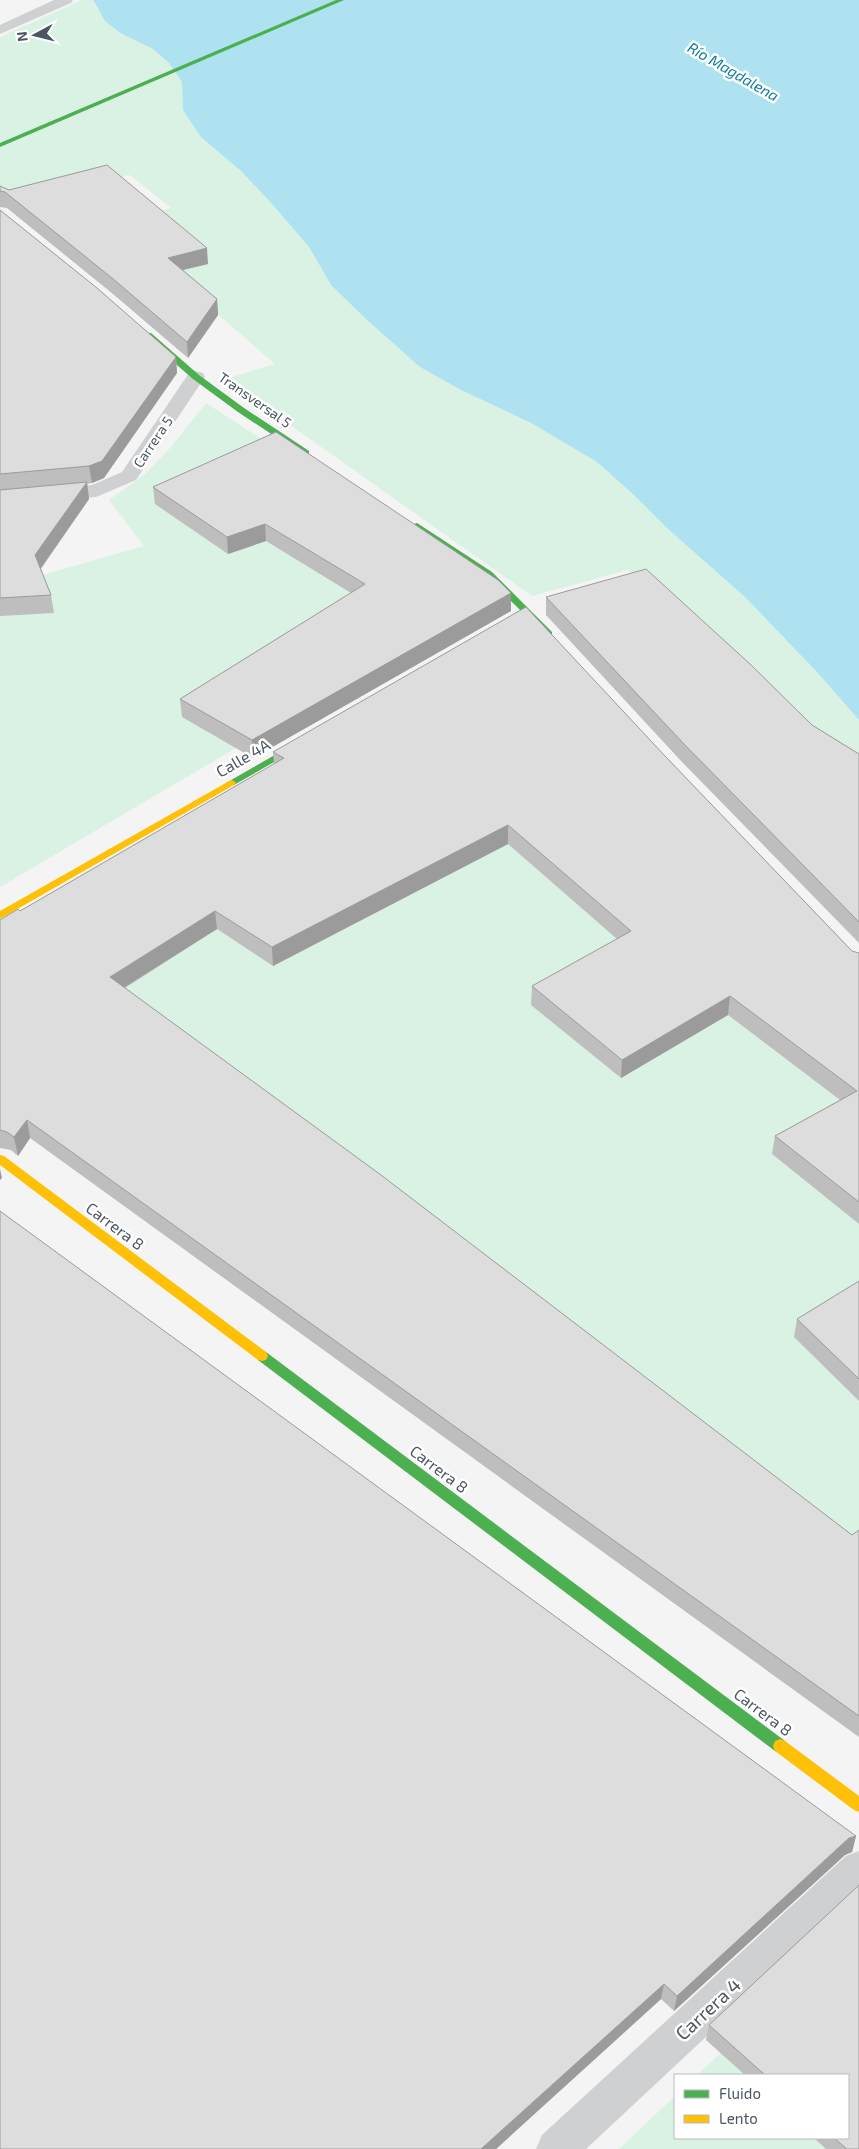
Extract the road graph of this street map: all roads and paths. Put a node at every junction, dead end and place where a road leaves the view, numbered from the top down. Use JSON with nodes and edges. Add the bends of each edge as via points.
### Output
{"nodes":[{"id":1,"x":66,"y":0,"type":"edge"},
{"id":2,"x":341,"y":0,"type":"edge"},
{"id":3,"x":0,"y":30,"type":"edge"},
{"id":4,"x":0,"y":145,"type":"edge"},
{"id":5,"x":136,"y":325,"type":"edge"},
{"id":6,"x":196,"y":377,"type":"junction"},
{"id":7,"x":316,"y":459,"type":"edge"},
{"id":8,"x":0,"y":499,"type":"edge"},
{"id":9,"x":406,"y":519,"type":"edge"},
{"id":10,"x":555,"y":640,"type":"edge"},
{"id":11,"x":320,"y":732,"type":"edge"},
{"id":12,"x":0,"y":916,"type":"edge"},
{"id":13,"x":0,"y":1159,"type":"edge"},
{"id":14,"x":859,"y":1805,"type":"edge"},
{"id":15,"x":859,"y":1869,"type":"edge"},
{"id":16,"x":556,"y":2149,"type":"edge"}],
"edges":[{"from":1,"to":3,"type":"street"},
{"from":2,"to":4,"type":"street"},
{"from":5,"to":6,"type":"street","name":"Transversal 5"},
{"from":6,"to":7,"type":"street","name":"Transversal 5"},
{"from":6,"to":8,"type":"street","name":"Carrera 5","via":[[130,476],[96,491]]},
{"from":9,"to":10,"type":"street","via":[[489,574],[524,614]]},
{"from":11,"to":12,"type":"street","name":"Calle 4A"},
{"from":13,"to":14,"type":"street","name":"Carrera 8"},
{"from":15,"to":16,"type":"street","name":"Carrera 4"}]}
